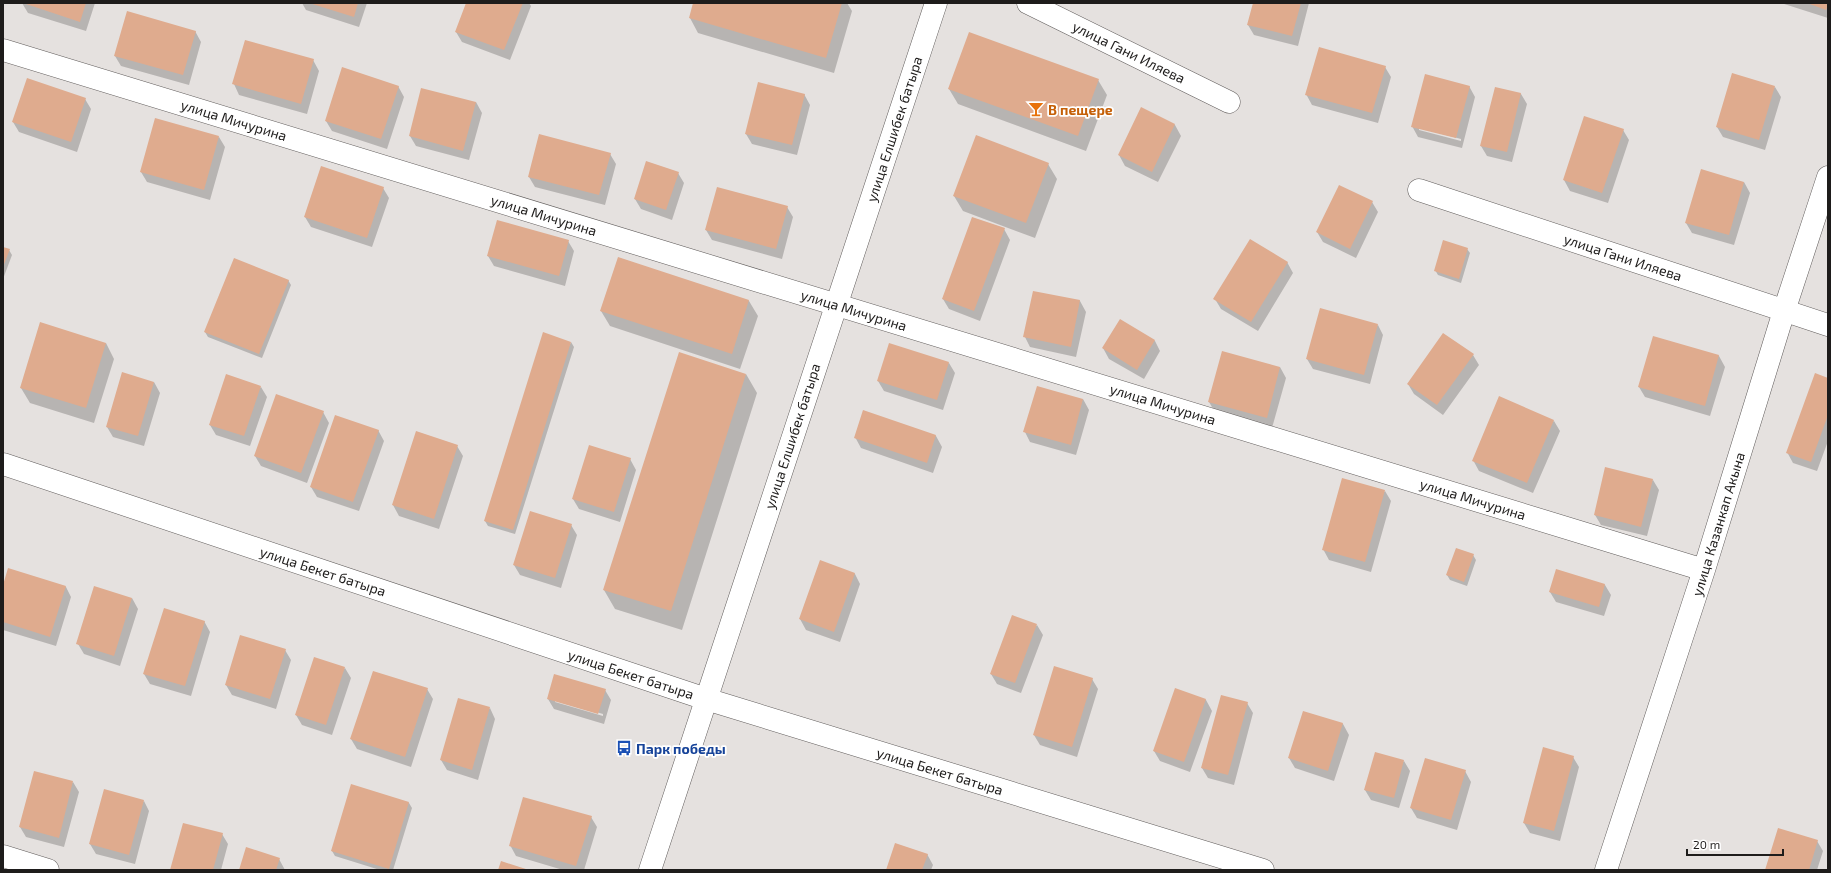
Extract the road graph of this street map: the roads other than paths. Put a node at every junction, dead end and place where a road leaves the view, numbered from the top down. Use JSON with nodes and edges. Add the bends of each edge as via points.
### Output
{"nodes":[{"id":1,"x":936,"y":3,"type":"edge"},
{"id":2,"x":1028,"y":3,"type":"edge"},
{"id":3,"x":3,"y":50,"type":"edge"},
{"id":4,"x":1229,"y":102,"type":"dead end"},
{"id":5,"x":1828,"y":177,"type":"edge"},
{"id":6,"x":1419,"y":190,"type":"dead end"},
{"id":7,"x":836,"y":304,"type":"junction"},
{"id":8,"x":1784,"y":311,"type":"junction"},
{"id":9,"x":1828,"y":325,"type":"edge"},
{"id":10,"x":3,"y":464,"type":"edge"},
{"id":11,"x":1704,"y":570,"type":"junction"},
{"id":12,"x":706,"y":699,"type":"junction"},
{"id":13,"x":3,"y":856,"type":"edge"},
{"id":14,"x":48,"y":870,"type":"edge"},
{"id":15,"x":650,"y":870,"type":"edge"},
{"id":16,"x":1263,"y":870,"type":"edge"},
{"id":17,"x":1606,"y":870,"type":"edge"}],
"edges":[{"from":1,"to":7,"type":"street","name":"улица Елшибек батыра"},
{"from":2,"to":4,"type":"street","name":"улица Гани Иляева"},
{"from":3,"to":7,"type":"street","name":"улица Мичурина"},
{"from":5,"to":8,"type":"street","name":"улица Казанкап Акына"},
{"from":6,"to":8,"type":"street","name":"улица Гани Иляева"},
{"from":7,"to":11,"type":"street","name":"улица Мичурина"},
{"from":7,"to":12,"type":"street","name":"улица Елшибек батыра"},
{"from":8,"to":9,"type":"street","name":"улица Гани Иляева"},
{"from":8,"to":11,"type":"street","name":"улица Казанкап Акына"},
{"from":10,"to":12,"type":"street","name":"улица Бекет батыра"},
{"from":11,"to":17,"type":"street","name":"улица Казанкап Акына"},
{"from":12,"to":15,"type":"street","name":"улица Елшибек батыра"},
{"from":12,"to":16,"type":"street","name":"улица Бекет батыра"},
{"from":13,"to":14,"type":"street"}]}
